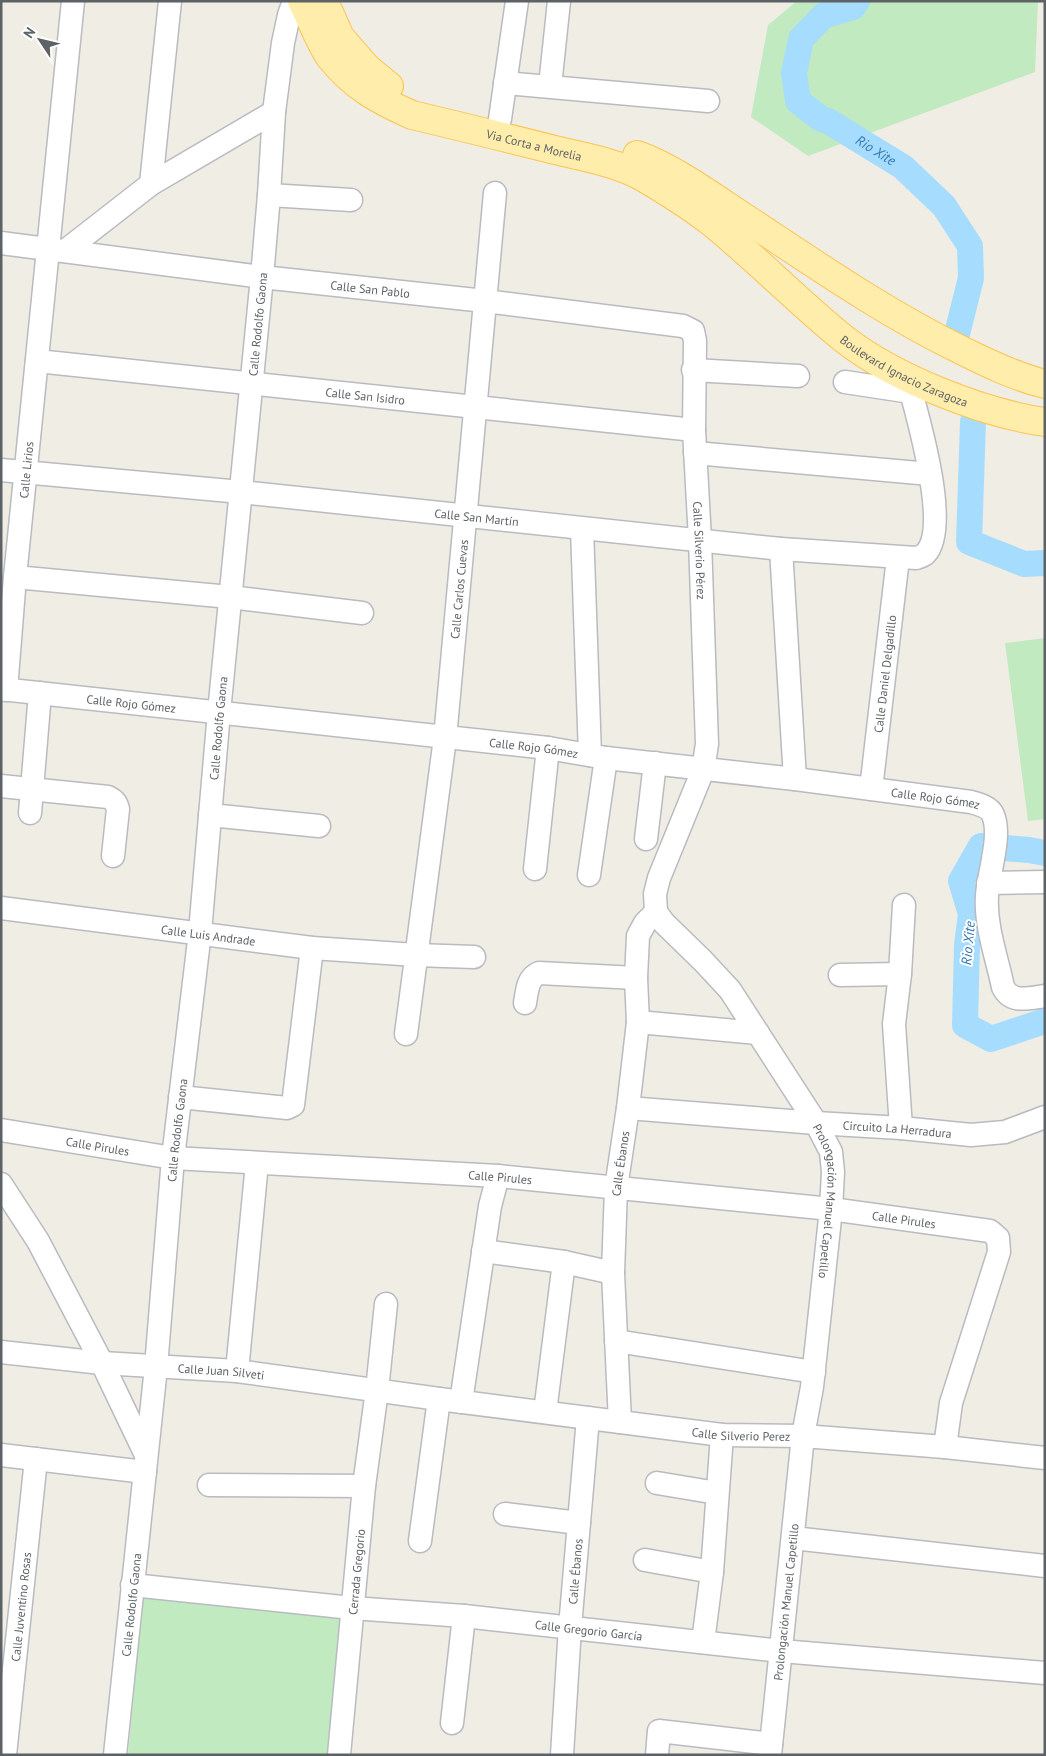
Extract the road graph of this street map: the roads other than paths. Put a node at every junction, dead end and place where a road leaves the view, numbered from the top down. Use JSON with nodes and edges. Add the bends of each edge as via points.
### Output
{"nodes":[{"id":1,"x":73,"y":1,"type":"edge"},
{"id":2,"x":170,"y":1,"type":"edge"},
{"id":3,"x":294,"y":1,"type":"edge"},
{"id":4,"x":302,"y":1,"type":"edge"},
{"id":5,"x":324,"y":1,"type":"edge"},
{"id":6,"x":517,"y":1,"type":"edge"},
{"id":7,"x":559,"y":1,"type":"edge"},
{"id":8,"x":505,"y":83,"type":"junction"},
{"id":9,"x":550,"y":86,"type":"junction"},
{"id":10,"x":708,"y":101,"type":"dead end"},
{"id":11,"x":274,"y":112,"type":"junction"},
{"id":12,"x":500,"y":119,"type":"junction"},
{"id":13,"x":151,"y":184,"type":"junction"},
{"id":14,"x":495,"y":194,"type":"dead end"},
{"id":15,"x":269,"y":195,"type":"junction"},
{"id":16,"x":351,"y":200,"type":"dead end"},
{"id":17,"x":1,"y":243,"type":"edge"},
{"id":18,"x":57,"y":250,"type":"junction"},
{"id":19,"x":801,"y":255,"type":"junction"},
{"id":20,"x":262,"y":277,"type":"junction"},
{"id":21,"x":782,"y":285,"type":"junction"},
{"id":22,"x":485,"y":301,"type":"junction"},
{"id":23,"x":693,"y":331,"type":"joint"},
{"id":24,"x":37,"y":361,"type":"junction"},
{"id":25,"x":693,"y":370,"type":"junction"},
{"id":26,"x":798,"y":376,"type":"dead end"},
{"id":27,"x":1042,"y":380,"type":"edge"},
{"id":28,"x":845,"y":382,"type":"dead end"},
{"id":29,"x":252,"y":384,"type":"junction"},
{"id":30,"x":909,"y":384,"type":"junction"},
{"id":31,"x":475,"y":406,"type":"junction"},
{"id":32,"x":1045,"y":422,"type":"edge"},
{"id":33,"x":694,"y":430,"type":"junction"},
{"id":34,"x":695,"y":453,"type":"junction"},
{"id":35,"x":1,"y":470,"type":"edge"},
{"id":36,"x":26,"y":472,"type":"junction"},
{"id":37,"x":930,"y":474,"type":"junction"},
{"id":38,"x":241,"y":492,"type":"junction"},
{"id":39,"x":465,"y":517,"type":"junction"},
{"id":40,"x":582,"y":528,"type":"junction"},
{"id":41,"x":700,"y":540,"type":"junction"},
{"id":42,"x":781,"y":549,"type":"junction"},
{"id":43,"x":898,"y":558,"type":"junction"},
{"id":44,"x":15,"y":577,"type":"junction"},
{"id":45,"x":230,"y":597,"type":"junction"},
{"id":46,"x":362,"y":613,"type":"dead end"},
{"id":47,"x":4,"y":689,"type":"edge"},
{"id":48,"x":40,"y":693,"type":"junction"},
{"id":49,"x":219,"y":712,"type":"junction"},
{"id":50,"x":445,"y":738,"type":"junction"},
{"id":51,"x":548,"y":748,"type":"junction"},
{"id":52,"x":598,"y":756,"type":"junction"},
{"id":53,"x":655,"y":763,"type":"junction"},
{"id":54,"x":703,"y":770,"type":"junction"},
{"id":55,"x":795,"y":779,"type":"junction"},
{"id":56,"x":1,"y":786,"type":"edge"},
{"id":57,"x":32,"y":789,"type":"junction"},
{"id":58,"x":871,"y":789,"type":"junction"},
{"id":59,"x":30,"y":813,"type":"dead end"},
{"id":60,"x":210,"y":815,"type":"junction"},
{"id":61,"x":319,"y":826,"type":"dead end"},
{"id":62,"x":646,"y":839,"type":"dead end"},
{"id":63,"x":113,"y":856,"type":"dead end"},
{"id":64,"x":536,"y":869,"type":"dead end"},
{"id":65,"x":990,"y":873,"type":"junction"},
{"id":66,"x":588,"y":875,"type":"dead end"},
{"id":67,"x":1045,"y":882,"type":"edge"},
{"id":68,"x":904,"y":904,"type":"dead end"},
{"id":69,"x":1,"y":908,"type":"edge"},
{"id":70,"x":656,"y":912,"type":"junction"},
{"id":71,"x":200,"y":932,"type":"junction"},
{"id":72,"x":312,"y":948,"type":"junction"},
{"id":73,"x":416,"y":956,"type":"junction"},
{"id":74,"x":474,"y":957,"type":"dead end"},
{"id":75,"x":900,"y":974,"type":"junction"},
{"id":76,"x":840,"y":975,"type":"dead end"},
{"id":77,"x":636,"y":978,"type":"junction"},
{"id":78,"x":1045,"y":996,"type":"edge"},
{"id":79,"x":525,"y":1003,"type":"dead end"},
{"id":80,"x":638,"y":1022,"type":"junction"},
{"id":81,"x":758,"y":1033,"type":"junction"},
{"id":82,"x":406,"y":1034,"type":"dead end"},
{"id":83,"x":180,"y":1097,"type":"junction"},
{"id":84,"x":628,"y":1108,"type":"junction"},
{"id":85,"x":1045,"y":1117,"type":"edge"},
{"id":86,"x":816,"y":1123,"type":"junction"},
{"id":87,"x":901,"y":1128,"type":"junction"},
{"id":88,"x":1,"y":1130,"type":"edge"},
{"id":89,"x":173,"y":1158,"type":"junction"},
{"id":90,"x":256,"y":1163,"type":"junction"},
{"id":91,"x":498,"y":1176,"type":"junction"},
{"id":92,"x":1,"y":1184,"type":"edge"},
{"id":93,"x":616,"y":1188,"type":"junction"},
{"id":94,"x":831,"y":1209,"type":"junction"},
{"id":95,"x":483,"y":1251,"type":"junction"},
{"id":96,"x":564,"y":1262,"type":"junction"},
{"id":97,"x":613,"y":1273,"type":"junction"},
{"id":98,"x":386,"y":1304,"type":"dead end"},
{"id":99,"x":616,"y":1341,"type":"junction"},
{"id":100,"x":1,"y":1352,"type":"edge"},
{"id":101,"x":102,"y":1363,"type":"junction"},
{"id":102,"x":156,"y":1367,"type":"junction"},
{"id":103,"x":237,"y":1371,"type":"junction"},
{"id":104,"x":814,"y":1372,"type":"junction"},
{"id":105,"x":377,"y":1390,"type":"junction"},
{"id":106,"x":450,"y":1400,"type":"junction"},
{"id":107,"x":544,"y":1412,"type":"junction"},
{"id":108,"x":588,"y":1418,"type":"junction"},
{"id":109,"x":620,"y":1422,"type":"junction"},
{"id":110,"x":722,"y":1435,"type":"junction"},
{"id":111,"x":803,"y":1436,"type":"junction"},
{"id":112,"x":945,"y":1447,"type":"junction"},
{"id":113,"x":1,"y":1455,"type":"edge"},
{"id":114,"x":1045,"y":1458,"type":"edge"},
{"id":115,"x":36,"y":1459,"type":"junction"},
{"id":116,"x":146,"y":1464,"type":"junction"},
{"id":117,"x":657,"y":1483,"type":"dead end"},
{"id":118,"x":209,"y":1485,"type":"dead end"},
{"id":119,"x":364,"y":1486,"type":"junction"},
{"id":120,"x":717,"y":1493,"type":"junction"},
{"id":121,"x":504,"y":1514,"type":"dead end"},
{"id":122,"x":579,"y":1523,"type":"junction"},
{"id":123,"x":793,"y":1538,"type":"junction"},
{"id":124,"x":420,"y":1541,"type":"dead end"},
{"id":125,"x":645,"y":1560,"type":"dead end"},
{"id":126,"x":1045,"y":1566,"type":"edge"},
{"id":127,"x":712,"y":1572,"type":"junction"},
{"id":128,"x":132,"y":1585,"type":"junction"},
{"id":129,"x":352,"y":1608,"type":"junction"},
{"id":130,"x":464,"y":1616,"type":"junction"},
{"id":131,"x":570,"y":1627,"type":"junction"},
{"id":132,"x":703,"y":1642,"type":"junction"},
{"id":133,"x":781,"y":1651,"type":"junction"},
{"id":134,"x":1045,"y":1673,"type":"edge"},
{"id":135,"x":452,"y":1723,"type":"dead end"},
{"id":136,"x":771,"y":1749,"type":"edge"},
{"id":137,"x":6,"y":1755,"type":"edge"},
{"id":138,"x":115,"y":1755,"type":"edge"},
{"id":139,"x":339,"y":1755,"type":"edge"},
{"id":140,"x":562,"y":1755,"type":"edge"},
{"id":141,"x":657,"y":1755,"type":"edge"}],
"edges":[{"from":1,"to":18,"type":"street","name":"Calle Lirios"},
{"from":2,"to":13,"type":"street"},
{"from":3,"to":11,"type":"street","name":"Calle Rodolfo Gaona","via":[[282,43]]},
{"from":4,"to":21,"type":"main road","name":"Via Corta a Morelia","via":[[329,56],[356,83],[382,102],[412,115],[603,162],[639,175],[710,222]]},
{"from":5,"to":12,"type":"main road","name":"Via Corta a Morelia","via":[[340,37],[367,68],[391,87],[422,99]]},
{"from":6,"to":8,"type":"street"},
{"from":7,"to":9,"type":"street"},
{"from":8,"to":9,"type":"street"},
{"from":8,"to":12,"type":"street"},
{"from":9,"to":10,"type":"street"},
{"from":11,"to":13,"type":"street"},
{"from":11,"to":15,"type":"street","name":"Calle Rodolfo Gaona"},
{"from":12,"to":19,"type":"main road","name":"Via Corta a Morelia","via":[[602,143],[645,158]]},
{"from":13,"to":18,"type":"street"},
{"from":14,"to":22,"type":"street","name":"Calle Carlos Cuevas"},
{"from":15,"to":16,"type":"street"},
{"from":15,"to":20,"type":"street","name":"Calle Rodolfo Gaona"},
{"from":17,"to":18,"type":"street","name":"Calle San Pablo"},
{"from":18,"to":20,"type":"street","name":"Calle San Pablo"},
{"from":18,"to":24,"type":"street","name":"Calle Lirios"},
{"from":19,"to":21,"type":"main road"},
{"from":19,"to":27,"type":"main road","via":[[929,334],[986,362]]},
{"from":20,"to":22,"type":"street","name":"Calle San Pablo"},
{"from":20,"to":29,"type":"street","name":"Calle Rodolfo Gaona"},
{"from":21,"to":30,"type":"main road","name":"Boulevard Ignacio Zaragoza","via":[[844,339]]},
{"from":22,"to":23,"type":"street","name":"Calle San Pablo","via":[[683,326]]},
{"from":22,"to":31,"type":"street","name":"Calle Carlos Cuevas"},
{"from":23,"to":25,"type":"street","name":"Calle Silverio Pérez"},
{"from":24,"to":29,"type":"street","name":"Calle San Isidro"},
{"from":24,"to":36,"type":"street","name":"Calle Lirios"},
{"from":25,"to":26,"type":"street"},
{"from":25,"to":33,"type":"street","name":"Calle Silverio Pérez"},
{"from":28,"to":30,"type":"street"},
{"from":29,"to":31,"type":"street","name":"Calle San Isidro"},
{"from":29,"to":38,"type":"street","name":"Calle Rodolfo Gaona"},
{"from":30,"to":32,"type":"main road","name":"Boulevard Ignacio Zaragoza","via":[[998,412]]},
{"from":30,"to":37,"type":"street"},
{"from":31,"to":33,"type":"street","name":"Calle San Isidro"},
{"from":31,"to":39,"type":"street","name":"Calle Carlos Cuevas"},
{"from":33,"to":34,"type":"street","name":"Calle Silverio Pérez"},
{"from":34,"to":37,"type":"street"},
{"from":34,"to":41,"type":"street","name":"Calle Silverio Pérez"},
{"from":35,"to":36,"type":"street","name":"Calle San Martín"},
{"from":36,"to":38,"type":"street","name":"Calle San Martín"},
{"from":36,"to":44,"type":"street","name":"Calle Lirios"},
{"from":37,"to":43,"type":"street","name":"Calle San Martín","via":[[935,521],[931,546],[925,555]]},
{"from":38,"to":39,"type":"street","name":"Calle San Martín"},
{"from":38,"to":45,"type":"street","name":"Calle Rodolfo Gaona"},
{"from":39,"to":40,"type":"street","name":"Calle San Martín"},
{"from":39,"to":50,"type":"street","name":"Calle Carlos Cuevas"},
{"from":40,"to":41,"type":"street","name":"Calle San Martín"},
{"from":40,"to":52,"type":"street"},
{"from":41,"to":42,"type":"street","name":"Calle San Martín"},
{"from":41,"to":54,"type":"street","name":"Calle Silverio Pérez","via":[[707,744]]},
{"from":42,"to":43,"type":"street","name":"Calle San Martín"},
{"from":42,"to":55,"type":"street"},
{"from":43,"to":58,"type":"street","name":"Calle Daniel Delgadillo"},
{"from":44,"to":45,"type":"street"},
{"from":44,"to":47,"type":"street","name":"Calle Lirios"},
{"from":45,"to":46,"type":"street"},
{"from":45,"to":49,"type":"street","name":"Calle Rodolfo Gaona"},
{"from":47,"to":48,"type":"street","name":"Calle Rojo Gómez"},
{"from":48,"to":49,"type":"street","name":"Calle Rojo Gómez"},
{"from":48,"to":57,"type":"street"},
{"from":49,"to":50,"type":"street","name":"Calle Rojo Gómez"},
{"from":49,"to":60,"type":"street","name":"Calle Rodolfo Gaona"},
{"from":50,"to":51,"type":"street","name":"Calle Rojo Gómez"},
{"from":50,"to":73,"type":"street","name":"Calle Carlos Cuevas"},
{"from":51,"to":52,"type":"street","name":"Calle Rojo Gómez"},
{"from":51,"to":64,"type":"street"},
{"from":52,"to":53,"type":"street","name":"Calle Rojo Gómez"},
{"from":52,"to":66,"type":"street"},
{"from":53,"to":54,"type":"street","name":"Calle Rojo Gómez"},
{"from":53,"to":62,"type":"street"},
{"from":54,"to":55,"type":"street","name":"Calle Rojo Gómez"},
{"from":54,"to":70,"type":"street","via":[[659,878]]},
{"from":55,"to":58,"type":"street","name":"Calle Rojo Gómez"},
{"from":56,"to":57,"type":"street"},
{"from":57,"to":59,"type":"street"},
{"from":57,"to":63,"type":"street","via":[[113,799],[118,809]]},
{"from":58,"to":65,"type":"street","name":"Calle Rojo Gómez","via":[[984,806],[993,814],[996,830]]},
{"from":60,"to":61,"type":"street"},
{"from":60,"to":71,"type":"street","name":"Calle Rodolfo Gaona"},
{"from":65,"to":67,"type":"street"},
{"from":65,"to":78,"type":"street","name":"Calle Rojo Gómez","via":[[988,911],[1006,994],[1020,999]]},
{"from":68,"to":75,"type":"street"},
{"from":69,"to":71,"type":"street","name":"Calle Luis Andrade"},
{"from":70,"to":77,"type":"street","name":"Calle Ébanos","via":[[638,936]]},
{"from":70,"to":81,"type":"street","name":"Prolongación Manuel Capetillo","via":[[730,990]]},
{"from":71,"to":72,"type":"street","name":"Calle Luis Andrade"},
{"from":71,"to":83,"type":"street","name":"Calle Rodolfo Gaona"},
{"from":72,"to":73,"type":"street","name":"Calle Luis Andrade"},
{"from":72,"to":83,"type":"street","via":[[293,1105],[287,1108]]},
{"from":73,"to":74,"type":"street","name":"Calle Luis Andrade"},
{"from":73,"to":82,"type":"street","name":"Calle Carlos Cuevas"},
{"from":75,"to":76,"type":"street"},
{"from":75,"to":87,"type":"street","via":[[894,1024]]},
{"from":77,"to":79,"type":"street","via":[[539,974],[530,981]]},
{"from":77,"to":80,"type":"street","name":"Calle Ébanos"},
{"from":80,"to":81,"type":"street"},
{"from":80,"to":84,"type":"street","name":"Calle Ébanos"},
{"from":81,"to":86,"type":"street","name":"Prolongación Manuel Capetillo"},
{"from":83,"to":89,"type":"street","name":"Calle Rodolfo Gaona"},
{"from":84,"to":86,"type":"street","name":"Circuito La Herradura"},
{"from":84,"to":93,"type":"street","name":"Calle Ébanos"},
{"from":85,"to":87,"type":"street","name":"Circuito La Herradura","via":[[988,1135]]},
{"from":86,"to":87,"type":"street","name":"Circuito La Herradura"},
{"from":86,"to":94,"type":"street","name":"Prolongación Manuel Capetillo","via":[[830,1152],[834,1172]]},
{"from":88,"to":89,"type":"street","name":"Calle Pirules"},
{"from":89,"to":90,"type":"street","name":"Calle Pirules"},
{"from":89,"to":102,"type":"street","name":"Calle Rodolfo Gaona"},
{"from":90,"to":91,"type":"street","name":"Calle Pirules"},
{"from":90,"to":103,"type":"street"},
{"from":91,"to":93,"type":"street","name":"Calle Pirules"},
{"from":91,"to":95,"type":"street"},
{"from":92,"to":101,"type":"street","via":[[38,1241]]},
{"from":93,"to":94,"type":"street","name":"Calle Pirules"},
{"from":93,"to":97,"type":"street","name":"Calle Ébanos"},
{"from":94,"to":104,"type":"street","name":"Prolongación Manuel Capetillo"},
{"from":94,"to":112,"type":"street","name":"Calle Pirules","via":[[990,1231],[998,1238],[999,1252],[952,1403]]},
{"from":95,"to":96,"type":"street"},
{"from":95,"to":106,"type":"street"},
{"from":96,"to":97,"type":"street"},
{"from":96,"to":107,"type":"street"},
{"from":97,"to":99,"type":"street","name":"Calle Ébanos"},
{"from":98,"to":105,"type":"street","name":"Cerrada Gregorio"},
{"from":99,"to":104,"type":"street"},
{"from":99,"to":109,"type":"street","name":"Calle Ébanos"},
{"from":100,"to":101,"type":"street","name":"Calle Juan Silveti"},
{"from":101,"to":102,"type":"street","name":"Calle Juan Silveti"},
{"from":101,"to":116,"type":"street"},
{"from":102,"to":103,"type":"street","name":"Calle Juan Silveti"},
{"from":102,"to":116,"type":"street","name":"Calle Rodolfo Gaona"},
{"from":103,"to":105,"type":"street","name":"Calle Juan Silveti"},
{"from":104,"to":111,"type":"street","name":"Prolongación Manuel Capetillo"},
{"from":105,"to":106,"type":"street","name":"Calle Juan Silveti"},
{"from":105,"to":119,"type":"street","name":"Cerrada Gregorio"},
{"from":106,"to":107,"type":"street","name":"Calle Silverio Perez"},
{"from":106,"to":124,"type":"street"},
{"from":107,"to":108,"type":"street","name":"Calle Silverio Perez"},
{"from":108,"to":109,"type":"street","name":"Calle Silverio Perez"},
{"from":108,"to":122,"type":"street","name":"Calle Ébanos"},
{"from":109,"to":110,"type":"street","name":"Calle Silverio Perez"},
{"from":110,"to":111,"type":"street","name":"Calle Silverio Perez"},
{"from":110,"to":120,"type":"street"},
{"from":111,"to":112,"type":"street","name":"Calle Silverio Perez"},
{"from":111,"to":123,"type":"street","name":"Prolongación Manuel Capetillo"},
{"from":112,"to":114,"type":"street","name":"Calle Silverio Perez"},
{"from":113,"to":115,"type":"street"},
{"from":115,"to":116,"type":"street"},
{"from":115,"to":137,"type":"street","name":"Calle Juventino Rosas"},
{"from":116,"to":128,"type":"street","name":"Calle Rodolfo Gaona"},
{"from":117,"to":120,"type":"street"},
{"from":118,"to":119,"type":"street"},
{"from":119,"to":129,"type":"street","name":"Cerrada Gregorio"},
{"from":120,"to":127,"type":"street"},
{"from":121,"to":122,"type":"street"},
{"from":122,"to":131,"type":"street","name":"Calle Ébanos"},
{"from":123,"to":126,"type":"street"},
{"from":123,"to":133,"type":"street","name":"Prolongación Manuel Capetillo"},
{"from":125,"to":127,"type":"street"},
{"from":127,"to":132,"type":"street"},
{"from":128,"to":129,"type":"street","name":"Calle Gregorio García"},
{"from":128,"to":138,"type":"street","name":"Calle Rodolfo Gaona"},
{"from":129,"to":130,"type":"street","name":"Calle Gregorio García"},
{"from":129,"to":139,"type":"street","name":"Cerrada Gregorio"},
{"from":130,"to":131,"type":"street","name":"Calle Gregorio García"},
{"from":130,"to":135,"type":"street"},
{"from":131,"to":132,"type":"street","name":"Calle Gregorio García"},
{"from":131,"to":140,"type":"street","name":"Calle Ébanos"},
{"from":132,"to":133,"type":"street","name":"Calle Gregorio García"},
{"from":133,"to":134,"type":"street","name":"Calle Gregorio García"},
{"from":133,"to":136,"type":"street","name":"Prolongación Manuel Capetillo"},
{"from":136,"to":141,"type":"street","via":[[659,1731]]}]}
